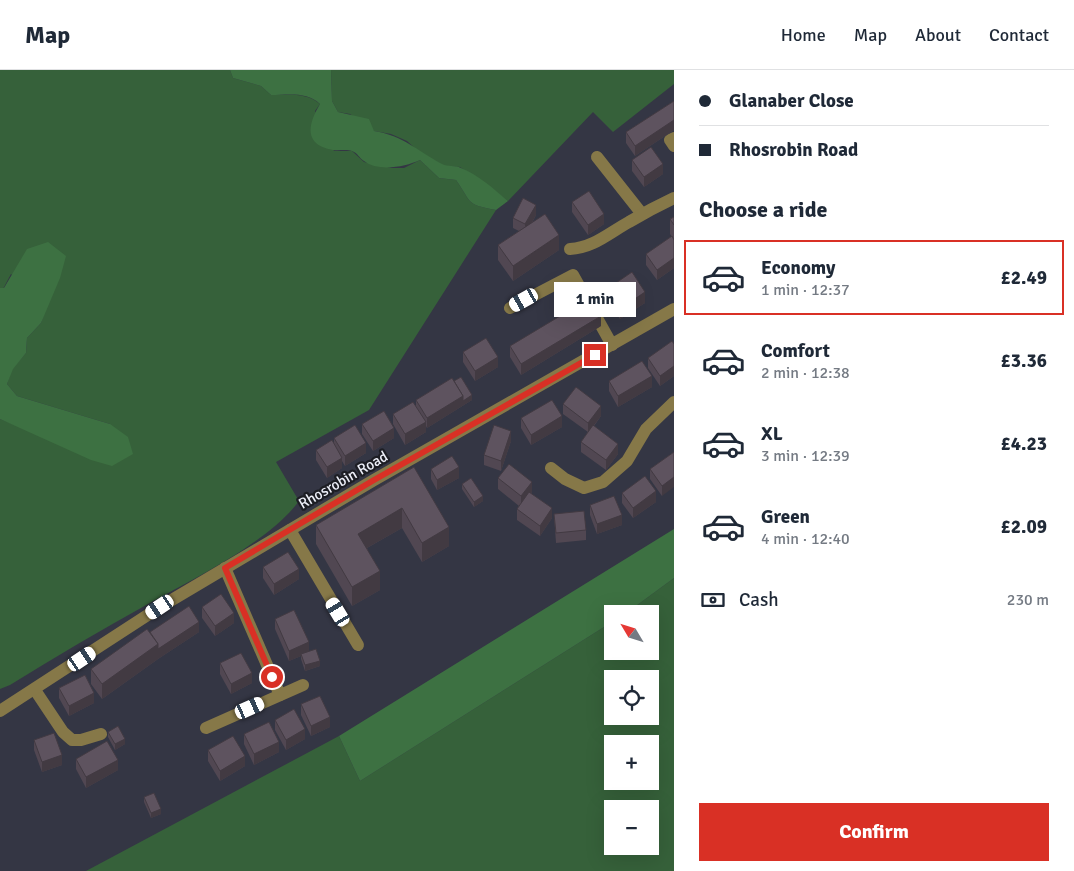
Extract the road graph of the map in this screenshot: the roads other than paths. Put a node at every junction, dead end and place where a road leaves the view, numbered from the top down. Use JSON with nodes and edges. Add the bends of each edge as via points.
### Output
{"nodes":[{"id":1,"x":674,"y":138,"type":"edge"},
{"id":2,"x":674,"y":146,"type":"edge"},
{"id":3,"x":597,"y":157,"type":"dead end"},
{"id":4,"x":674,"y":198,"type":"edge"},
{"id":5,"x":642,"y":214,"type":"junction"},
{"id":6,"x":570,"y":250,"type":"dead end"},
{"id":7,"x":510,"y":308,"type":"dead end"},
{"id":8,"x":674,"y":309,"type":"edge"},
{"id":9,"x":612,"y":345,"type":"junction"},
{"id":10,"x":674,"y":402,"type":"edge"},
{"id":11,"x":551,"y":468,"type":"dead end"},
{"id":12,"x":290,"y":530,"type":"junction"},
{"id":13,"x":225,"y":568,"type":"junction"},
{"id":14,"x":358,"y":645,"type":"dead end"},
{"id":15,"x":303,"y":685,"type":"dead end"},
{"id":16,"x":35,"y":690,"type":"junction"},
{"id":17,"x":280,"y":695,"type":"junction"},
{"id":18,"x":0,"y":711,"type":"edge"},
{"id":19,"x":206,"y":728,"type":"dead end"},
{"id":20,"x":101,"y":734,"type":"dead end"}],
"edges":[{"from":1,"to":2,"type":"street","via":[[670,140]]},
{"from":3,"to":5,"type":"street"},
{"from":4,"to":5,"type":"street"},
{"from":5,"to":6,"type":"street","via":[[599,241],[582,249]]},
{"from":7,"to":9,"type":"street","via":[[573,275]]},
{"from":8,"to":9,"type":"street","name":"Rhosrobin Road"},
{"from":9,"to":12,"type":"street","name":"Rhosrobin Road"},
{"from":10,"to":11,"type":"street","via":[[646,429],[627,461],[603,482],[584,488]]},
{"from":12,"to":13,"type":"street","name":"Rhosrobin Road"},
{"from":12,"to":14,"type":"street"},
{"from":13,"to":16,"type":"street","name":"Rhosrobin Road"},
{"from":13,"to":17,"type":"street"},
{"from":15,"to":17,"type":"street"},
{"from":16,"to":18,"type":"street","name":"Rhosrobin Road"},
{"from":16,"to":20,"type":"street","via":[[72,740]]},
{"from":17,"to":19,"type":"street"}]}
